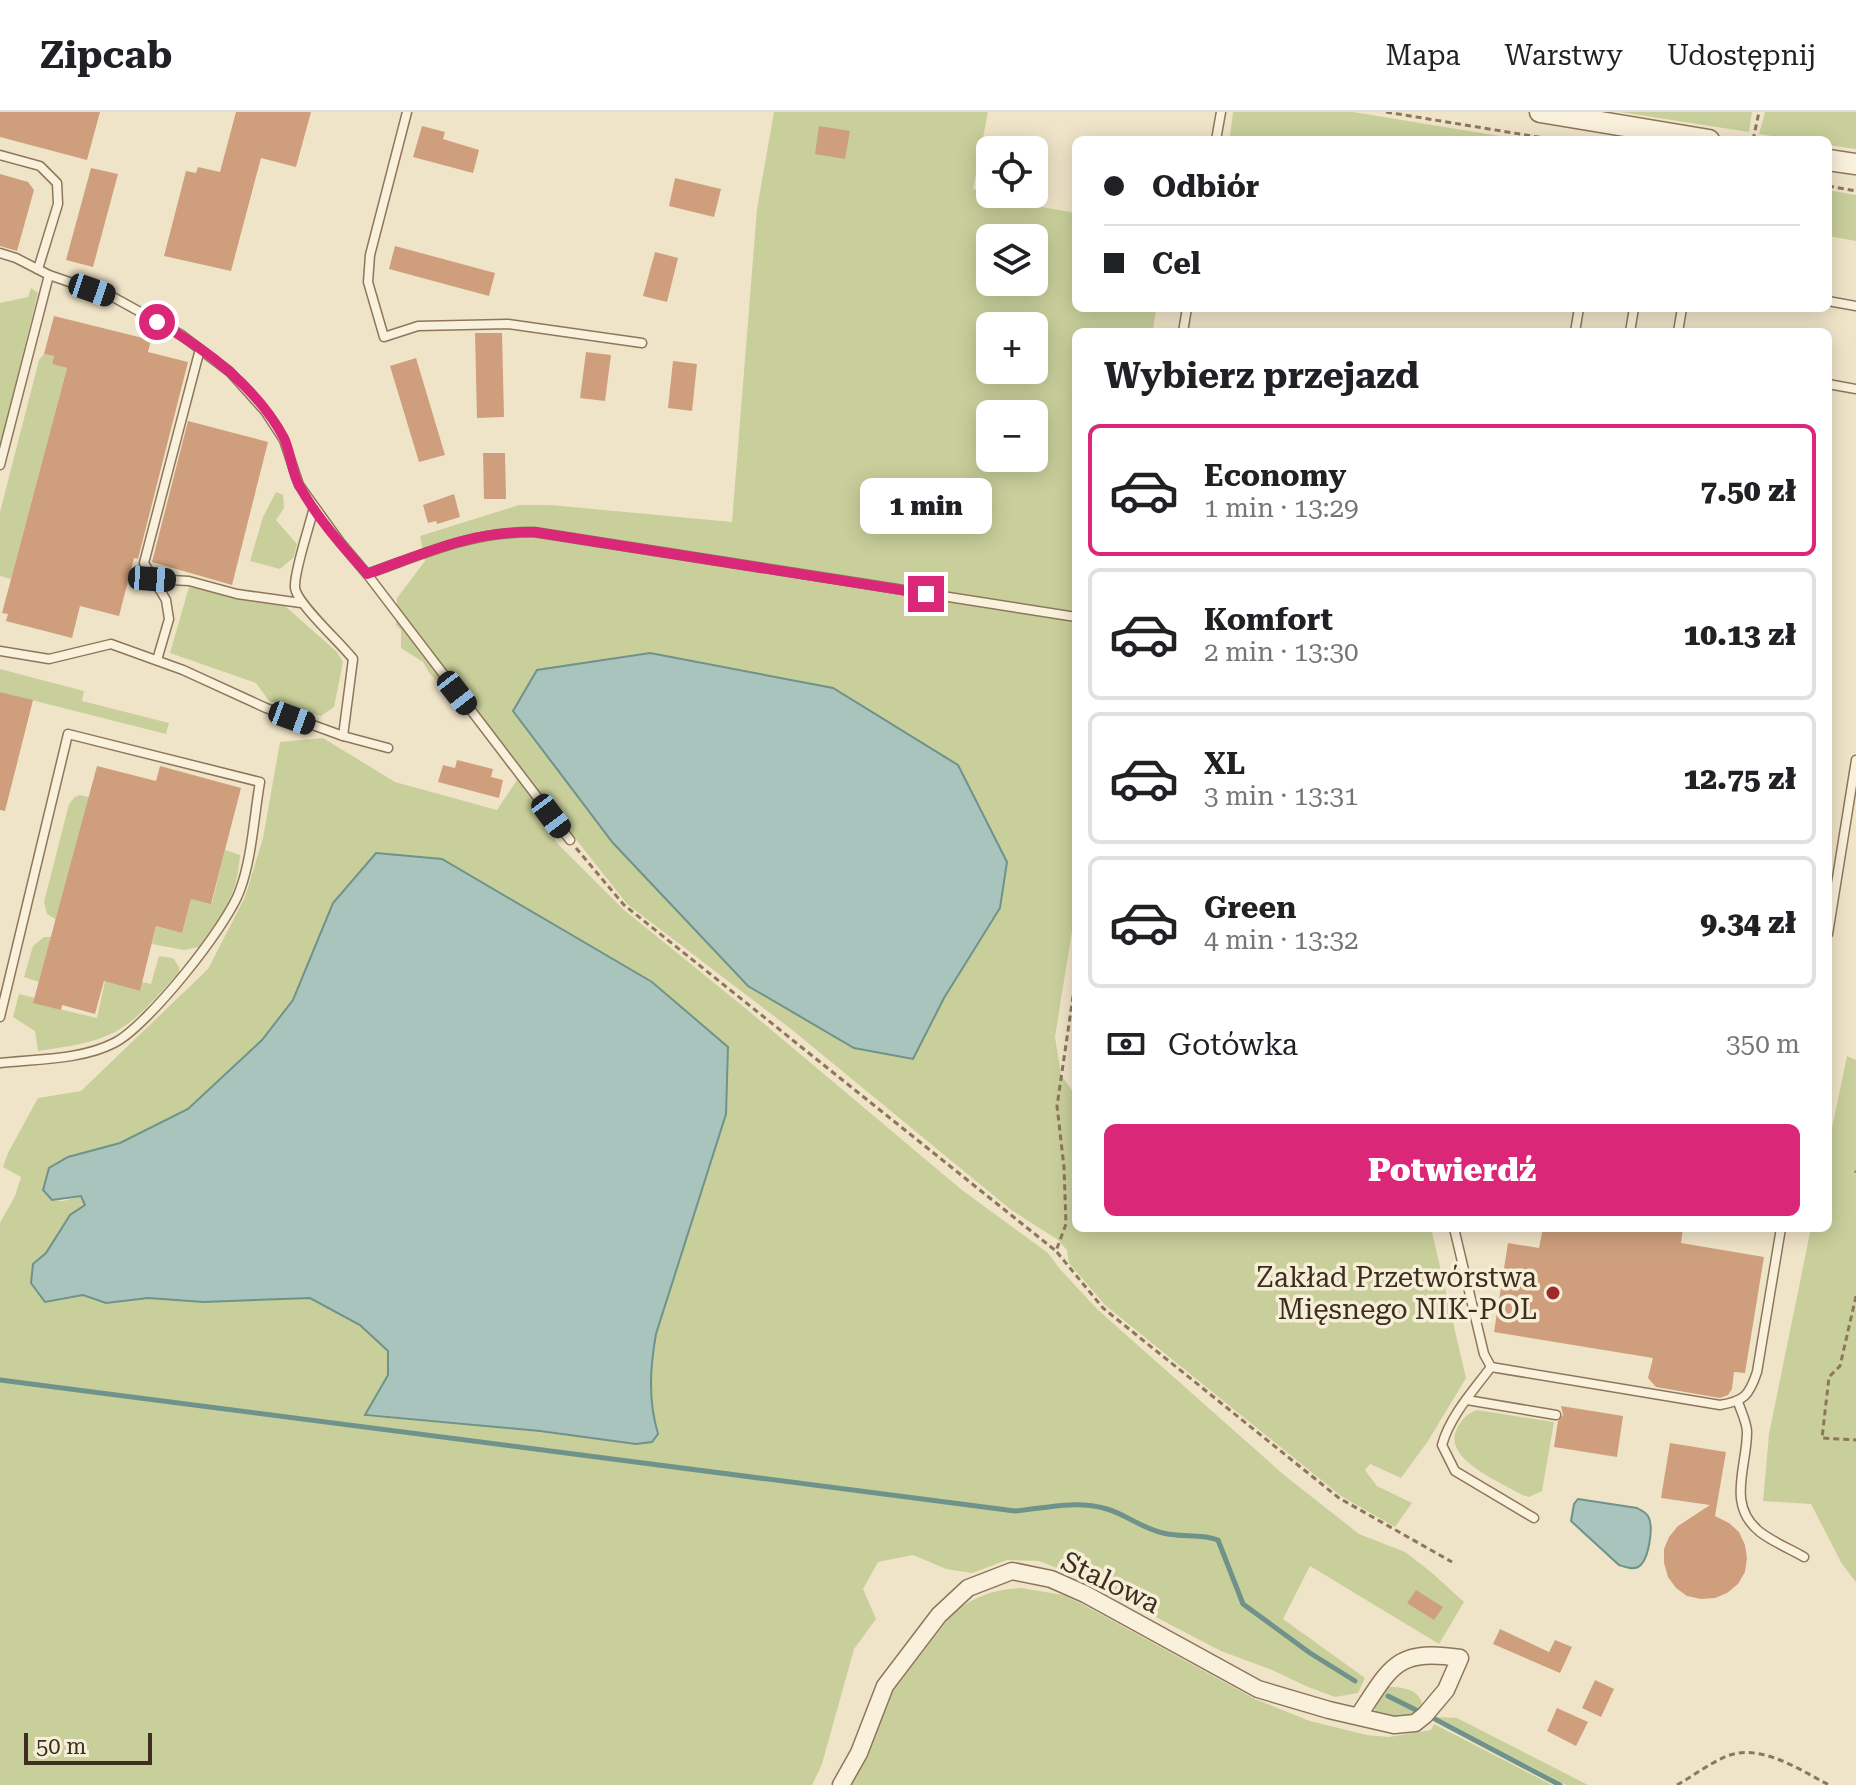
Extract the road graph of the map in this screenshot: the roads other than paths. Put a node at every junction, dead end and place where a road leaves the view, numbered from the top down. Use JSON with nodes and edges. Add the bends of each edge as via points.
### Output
{"nodes":[{"id":1,"x":407,"y":112,"type":"edge"},
{"id":2,"x":1221,"y":112,"type":"edge"},
{"id":3,"x":1540,"y":112,"type":"edge"},
{"id":4,"x":1589,"y":116,"type":"edge"},
{"id":5,"x":1217,"y":136,"type":"edge"},
{"id":6,"x":1662,"y":136,"type":"edge"},
{"id":7,"x":0,"y":155,"type":"edge"},
{"id":8,"x":1832,"y":161,"type":"edge"},
{"id":9,"x":1856,"y":164,"type":"edge"},
{"id":10,"x":0,"y":253,"type":"edge"},
{"id":11,"x":38,"y":269,"type":"junction"},
{"id":12,"x":49,"y":275,"type":"junction"},
{"id":13,"x":1832,"y":302,"type":"edge"},
{"id":14,"x":1856,"y":306,"type":"edge"},
{"id":15,"x":642,"y":343,"type":"dead end"},
{"id":16,"x":200,"y":349,"type":"junction"},
{"id":17,"x":1832,"y":385,"type":"edge"},
{"id":18,"x":1856,"y":389,"type":"edge"},
{"id":19,"x":0,"y":465,"type":"edge"},
{"id":20,"x":314,"y":507,"type":"junction"},
{"id":21,"x":367,"y":574,"type":"junction"},
{"id":22,"x":152,"y":579,"type":"junction"},
{"id":23,"x":301,"y":603,"type":"junction"},
{"id":24,"x":1072,"y":616,"type":"edge"},
{"id":25,"x":0,"y":651,"type":"edge"},
{"id":26,"x":157,"y":660,"type":"junction"},
{"id":27,"x":343,"y":736,"type":"junction"},
{"id":28,"x":388,"y":748,"type":"dead end"},
{"id":29,"x":1856,"y":760,"type":"edge"},
{"id":30,"x":570,"y":840,"type":"road end"},
{"id":31,"x":1832,"y":909,"type":"edge"},
{"id":32,"x":0,"y":1017,"type":"edge"},
{"id":33,"x":0,"y":1063,"type":"edge"},
{"id":34,"x":1455,"y":1232,"type":"edge"},
{"id":35,"x":1780,"y":1232,"type":"edge"},
{"id":36,"x":1491,"y":1367,"type":"junction"},
{"id":37,"x":1467,"y":1400,"type":"junction"},
{"id":38,"x":1738,"y":1402,"type":"junction"},
{"id":39,"x":1556,"y":1415,"type":"dead end"},
{"id":40,"x":1534,"y":1518,"type":"dead end"},
{"id":41,"x":1804,"y":1557,"type":"dead end"},
{"id":42,"x":1359,"y":1715,"type":"junction"},
{"id":43,"x":841,"y":1785,"type":"edge"}],
"edges":[{"from":1,"to":15,"type":"lane","via":[[370,255],[368,282],[384,337],[418,326],[508,324]]},
{"from":2,"to":5,"type":"lane"},
{"from":3,"to":4,"type":"street"},
{"from":4,"to":6,"type":"street"},
{"from":7,"to":11,"type":"lane","via":[[40,166],[57,183],[58,204]]},
{"from":8,"to":9,"type":"street"},
{"from":10,"to":11,"type":"lane"},
{"from":11,"to":12,"type":"lane"},
{"from":12,"to":16,"type":"lane","via":[[113,297]]},
{"from":12,"to":19,"type":"lane"},
{"from":13,"to":14,"type":"lane"},
{"from":16,"to":20,"type":"lane","via":[[230,372],[265,411]]},
{"from":16,"to":22,"type":"lane","via":[[144,563]]},
{"from":17,"to":18,"type":"lane"},
{"from":20,"to":21,"type":"lane"},
{"from":20,"to":23,"type":"lane","via":[[294,588]]},
{"from":21,"to":24,"type":"lane","via":[[464,539],[534,532]]},
{"from":21,"to":30,"type":"lane"},
{"from":22,"to":23,"type":"lane"},
{"from":22,"to":26,"type":"lane","via":[[166,600],[169,619]]},
{"from":23,"to":27,"type":"lane","via":[[353,659]]},
{"from":25,"to":26,"type":"lane","via":[[49,659],[111,644]]},
{"from":26,"to":27,"type":"lane"},
{"from":27,"to":28,"type":"lane"},
{"from":29,"to":31,"type":"lane"},
{"from":32,"to":33,"type":"lane","via":[[68,734],[260,782],[242,886],[232,910],[139,1025],[114,1043],[79,1053]]},
{"from":34,"to":36,"type":"lane"},
{"from":35,"to":38,"type":"lane","via":[[1757,1372],[1751,1390]]},
{"from":36,"to":37,"type":"lane"},
{"from":36,"to":38,"type":"lane","via":[[1720,1405]]},
{"from":37,"to":39,"type":"lane"},
{"from":37,"to":40,"type":"lane","via":[[1446,1433],[1445,1457],[1455,1471]]},
{"from":38,"to":41,"type":"lane","via":[[1747,1430],[1739,1494],[1743,1506],[1760,1532]]},
{"from":42,"to":42,"type":"street","name":"Stalowa","via":[[1394,1725],[1415,1723],[1446,1690],[1460,1658],[1409,1657],[1389,1670]]},
{"from":42,"to":43,"type":"street","name":"Stalowa","via":[[1258,1689],[1085,1594],[1051,1579],[1012,1571],[968,1588],[939,1615],[885,1686]]}]}
